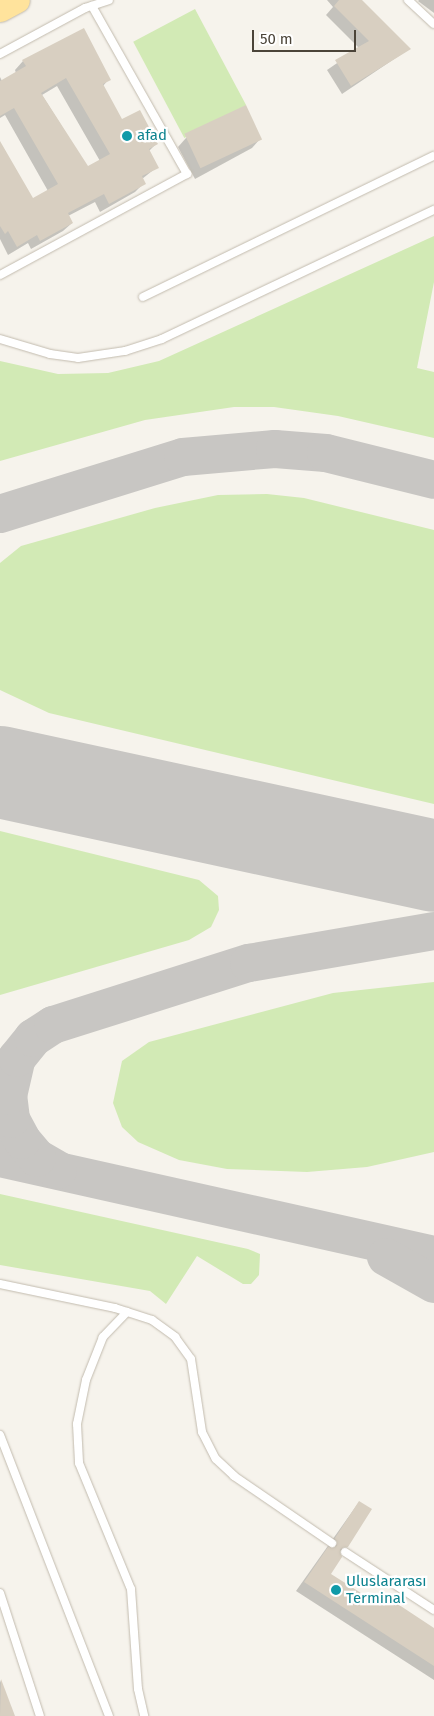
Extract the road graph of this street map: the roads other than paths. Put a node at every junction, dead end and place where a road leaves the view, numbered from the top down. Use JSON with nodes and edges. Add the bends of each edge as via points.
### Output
{"nodes":[{"id":1,"x":17,"y":0,"type":"edge"},
{"id":2,"x":109,"y":0,"type":"edge"},
{"id":3,"x":408,"y":0,"type":"edge"},
{"id":4,"x":92,"y":6,"type":"junction"},
{"id":5,"x":0,"y":9,"type":"edge"},
{"id":6,"x":434,"y":24,"type":"edge"},
{"id":7,"x":0,"y":54,"type":"edge"},
{"id":8,"x":434,"y":156,"type":"edge"},
{"id":9,"x":434,"y":210,"type":"edge"},
{"id":10,"x":0,"y":275,"type":"edge"},
{"id":11,"x":143,"y":297,"type":"dead end"},
{"id":12,"x":0,"y":339,"type":"edge"},
{"id":13,"x":0,"y":1284,"type":"edge"},
{"id":14,"x":127,"y":1312,"type":"junction"},
{"id":15,"x":0,"y":1435,"type":"edge"},
{"id":16,"x":332,"y":1543,"type":"dead end"},
{"id":17,"x":345,"y":1552,"type":"dead end"},
{"id":18,"x":0,"y":1593,"type":"edge"},
{"id":19,"x":434,"y":1610,"type":"edge"},
{"id":20,"x":40,"y":1716,"type":"edge"},
{"id":21,"x":109,"y":1716,"type":"edge"},
{"id":22,"x":144,"y":1716,"type":"edge"}],
"edges":[{"from":1,"to":5,"type":"main road"},
{"from":2,"to":4,"type":"lane"},
{"from":3,"to":6,"type":"lane"},
{"from":4,"to":7,"type":"lane"},
{"from":4,"to":10,"type":"lane","via":[[187,174]]},
{"from":8,"to":11,"type":"lane"},
{"from":9,"to":12,"type":"lane","via":[[162,339],[126,351],[78,358],[50,354]]},
{"from":13,"to":14,"type":"lane"},
{"from":14,"to":16,"type":"lane","via":[[152,1320],[175,1337],[191,1359],[202,1432],[216,1459],[234,1476]]},
{"from":14,"to":22,"type":"lane","via":[[102,1337],[86,1380],[77,1424],[79,1463],[131,1589],[138,1689]]},
{"from":15,"to":21,"type":"lane"},
{"from":17,"to":19,"type":"lane"},
{"from":18,"to":20,"type":"lane"}]}
